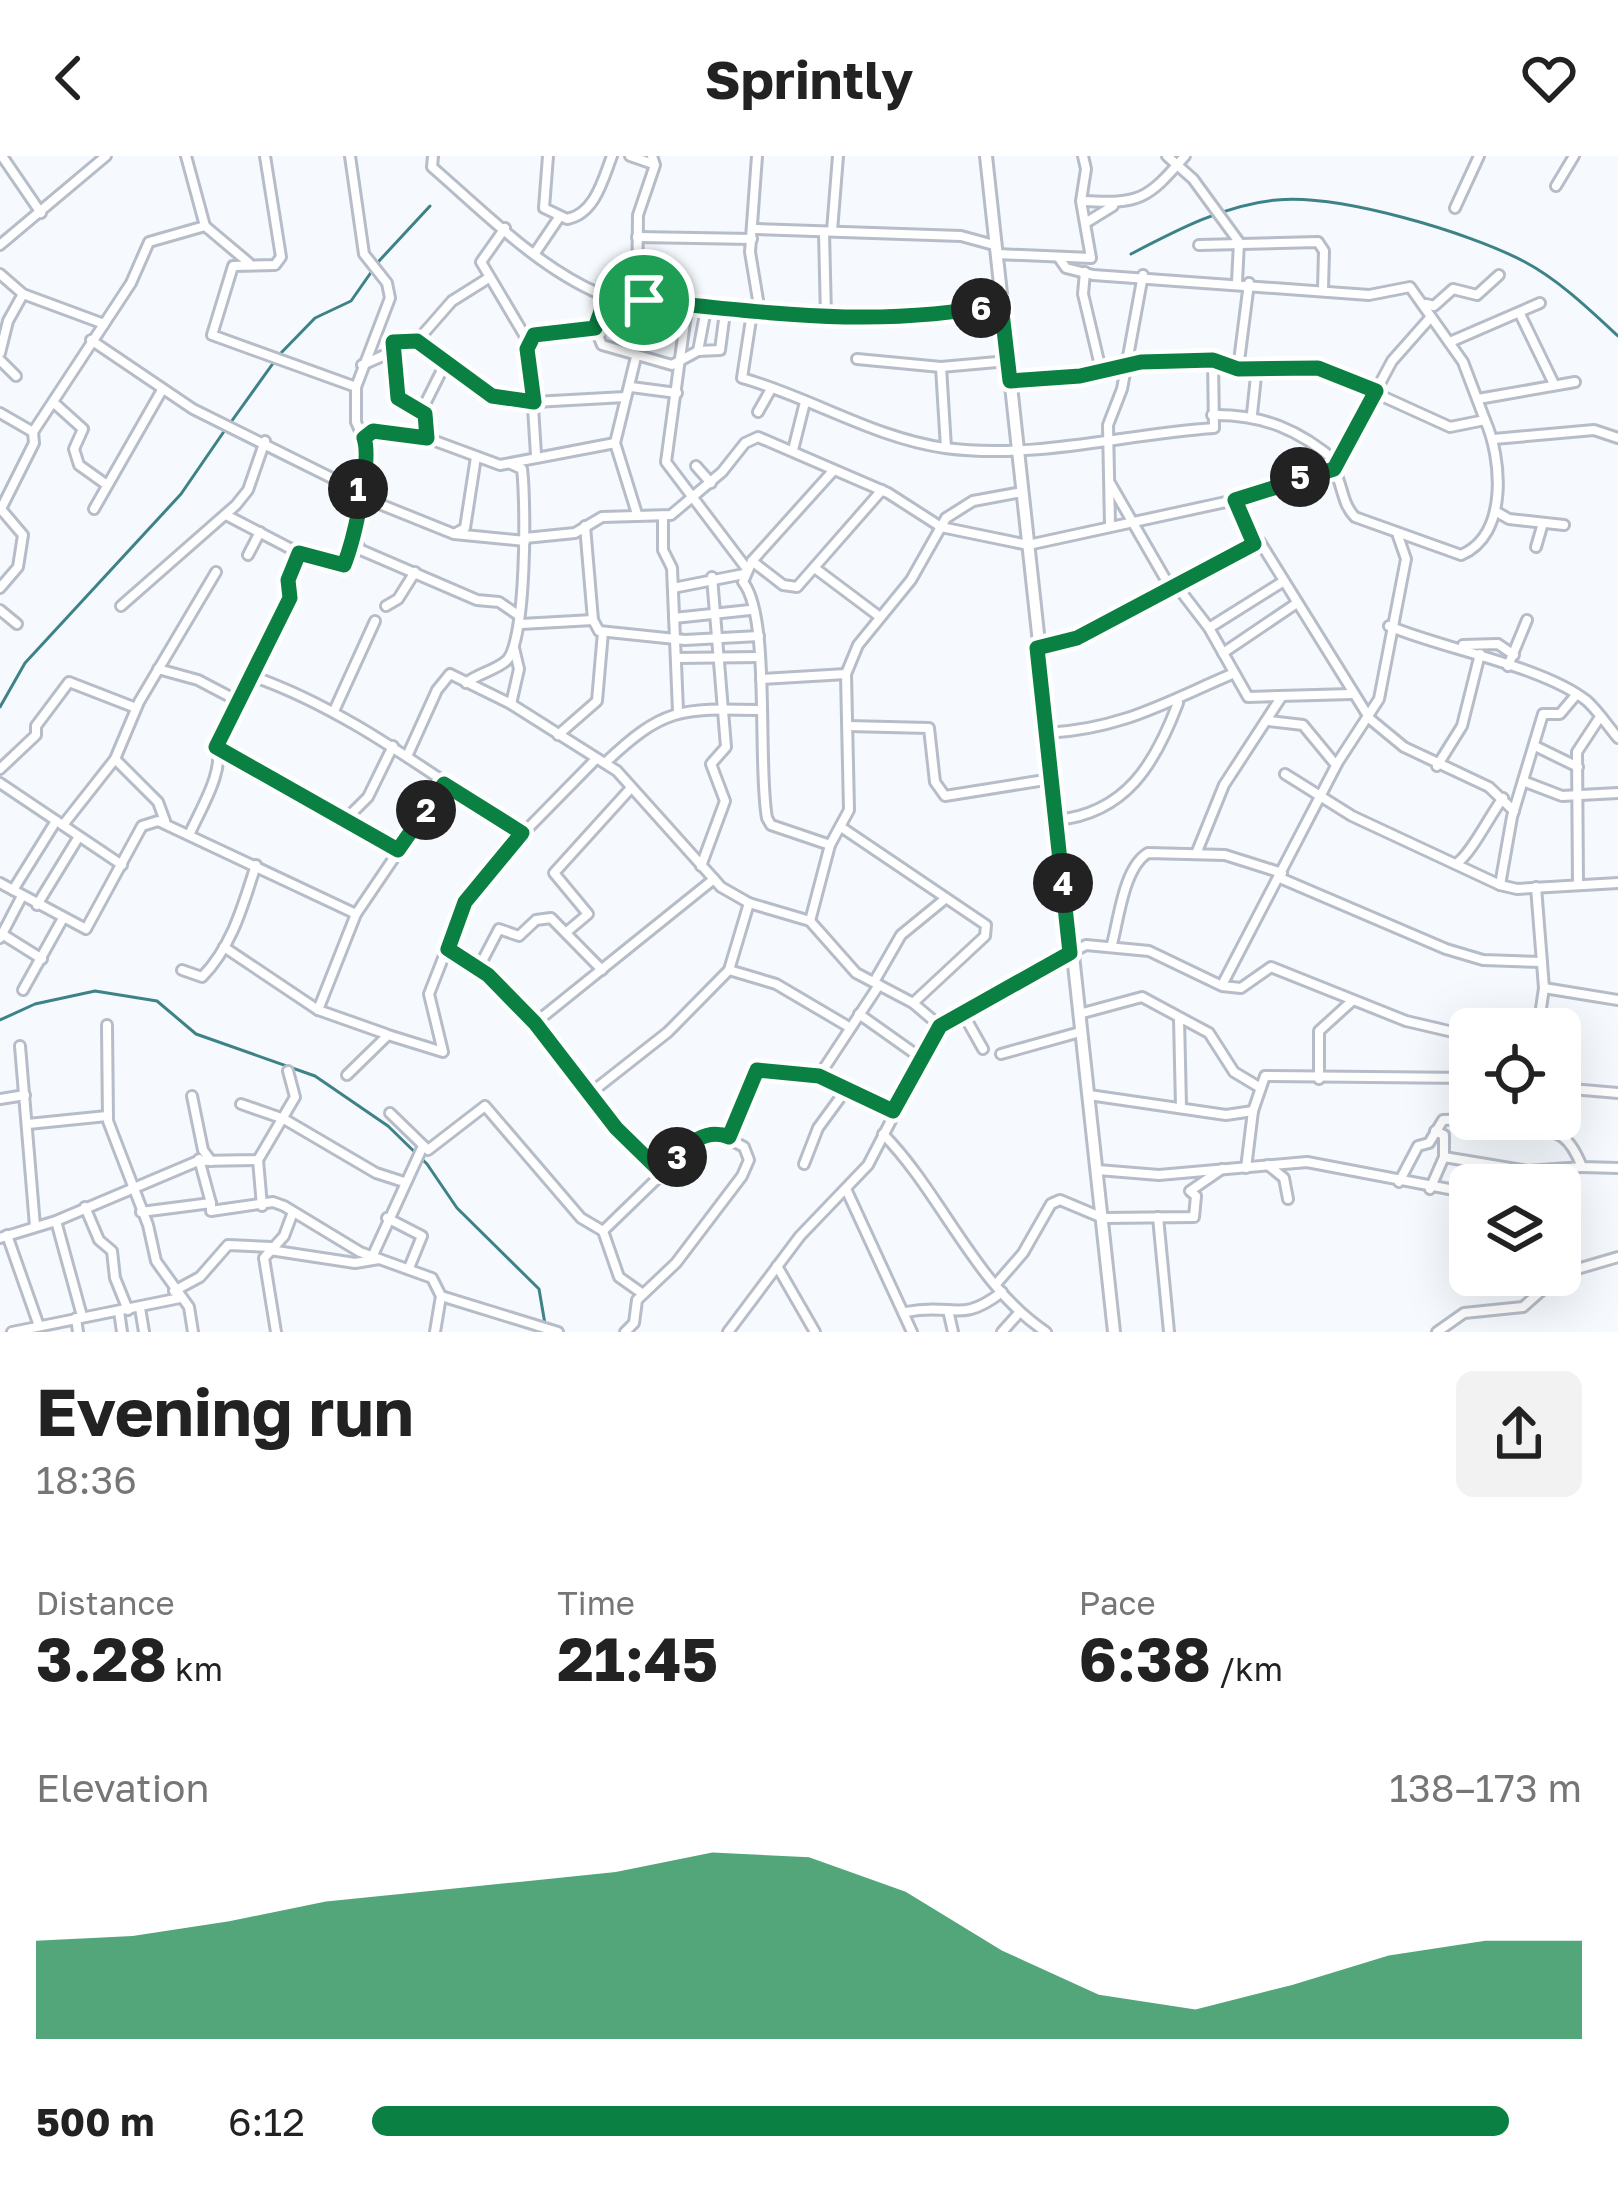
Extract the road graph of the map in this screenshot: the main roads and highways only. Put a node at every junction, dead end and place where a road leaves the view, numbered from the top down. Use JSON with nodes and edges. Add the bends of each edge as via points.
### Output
{"nodes":[{"id":1,"x":986,"y":156,"type":"edge"},
{"id":2,"x":1114,"y":1332,"type":"edge"}],
"edges":[{"from":1,"to":2,"type":"main road"}]}
